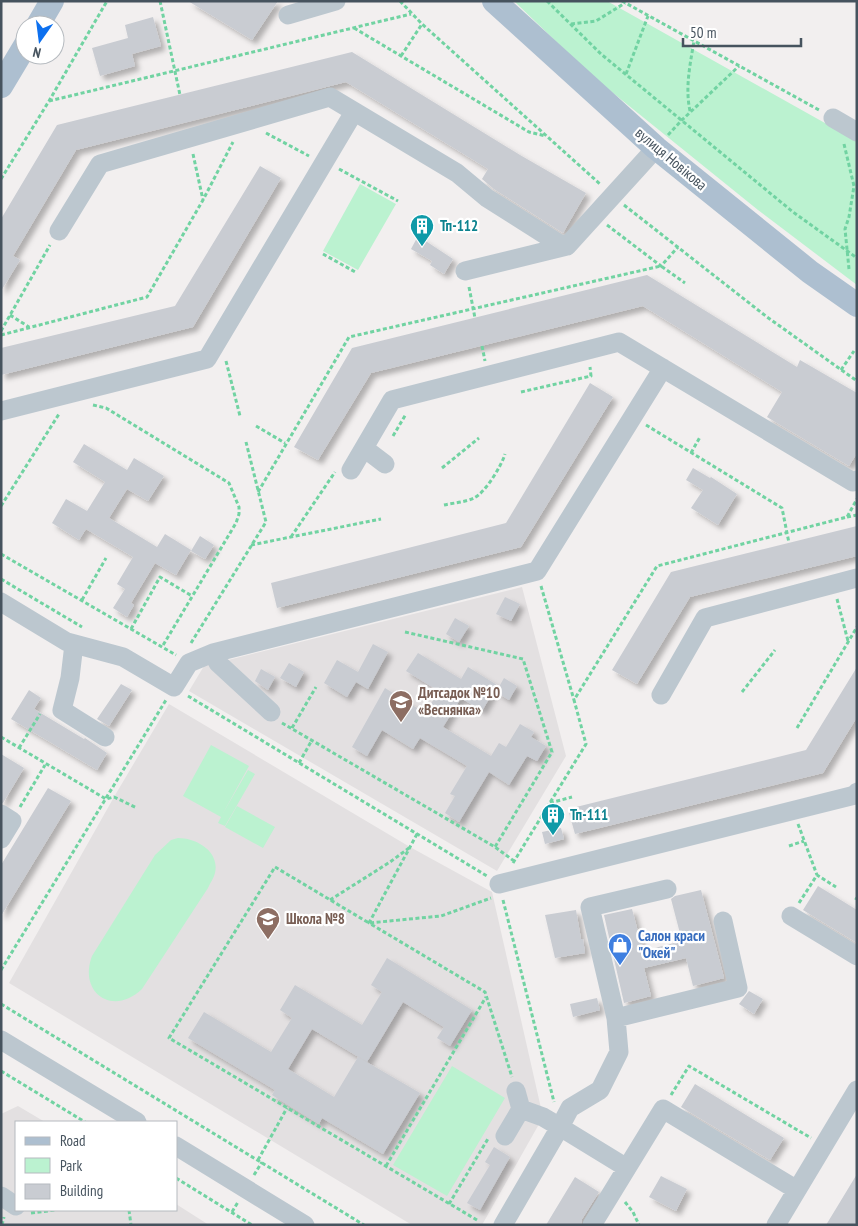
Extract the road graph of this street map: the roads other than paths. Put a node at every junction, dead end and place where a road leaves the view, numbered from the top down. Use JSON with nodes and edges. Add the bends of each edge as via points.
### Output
{"nodes":[{"id":1,"x":52,"y":1,"type":"edge"},
{"id":2,"x":336,"y":1,"type":"edge"},
{"id":3,"x":494,"y":1,"type":"edge"},
{"id":4,"x":288,"y":14,"type":"dead end"},
{"id":5,"x":44,"y":15,"type":"edge"},
{"id":6,"x":15,"y":63,"type":"edge"},
{"id":7,"x":1,"y":86,"type":"edge"},
{"id":8,"x":354,"y":112,"type":"junction"},
{"id":9,"x":836,"y":120,"type":"road end"},
{"id":10,"x":857,"y":132,"type":"edge"},
{"id":11,"x":656,"y":148,"type":"junction"},
{"id":12,"x":59,"y":231,"type":"road end"},
{"id":13,"x":567,"y":246,"type":"junction"},
{"id":14,"x":465,"y":271,"type":"road end"},
{"id":15,"x":857,"y":305,"type":"edge"},
{"id":16,"x":663,"y":368,"type":"junction"},
{"id":17,"x":1,"y":411,"type":"edge"},
{"id":18,"x":364,"y":448,"type":"junction"},
{"id":19,"x":385,"y":464,"type":"dead end"},
{"id":20,"x":351,"y":470,"type":"road end"},
{"id":21,"x":857,"y":480,"type":"edge"},
{"id":22,"x":857,"y":578,"type":"edge"},
{"id":23,"x":1,"y":602,"type":"edge"},
{"id":24,"x":80,"y":637,"type":"junction"},
{"id":25,"x":213,"y":653,"type":"junction"},
{"id":26,"x":661,"y":695,"type":"dead end"},
{"id":27,"x":271,"y":712,"type":"road end"},
{"id":28,"x":105,"y":738,"type":"dead end"},
{"id":29,"x":856,"y":797,"type":"edge"},
{"id":30,"x":7,"y":818,"type":"edge"},
{"id":31,"x":1,"y":839,"type":"edge"},
{"id":32,"x":499,"y":884,"type":"road end"},
{"id":33,"x":667,"y":889,"type":"dead end"},
{"id":34,"x":791,"y":916,"type":"road end"},
{"id":35,"x":723,"y":921,"type":"dead end"},
{"id":36,"x":857,"y":956,"type":"edge"},
{"id":37,"x":616,"y":1018,"type":"junction"},
{"id":38,"x":1,"y":1040,"type":"edge"},
{"id":39,"x":857,"y":1090,"type":"edge"},
{"id":40,"x":135,"y":1121,"type":"edge"},
{"id":41,"x":560,"y":1127,"type":"junction"},
{"id":42,"x":498,"y":1134,"type":"road end"},
{"id":43,"x":178,"y":1147,"type":"edge"},
{"id":44,"x":636,"y":1163,"type":"junction"},
{"id":45,"x":797,"y":1190,"type":"junction"},
{"id":46,"x":1,"y":1196,"type":"edge"},
{"id":47,"x":15,"y":1205,"type":"edge"},
{"id":48,"x":305,"y":1225,"type":"edge"},
{"id":49,"x":503,"y":1225,"type":"edge"},
{"id":50,"x":592,"y":1225,"type":"edge"},
{"id":51,"x":776,"y":1225,"type":"edge"}],
"edges":[{"from":1,"to":5,"type":"main road"},
{"from":2,"to":4,"type":"street"},
{"from":3,"to":11,"type":"main road","name":"вулиця Новікова"},
{"from":6,"to":7,"type":"main road"},
{"from":8,"to":12,"type":"street","via":[[330,97],[100,164]]},
{"from":8,"to":13,"type":"street","via":[[457,173],[488,198]]},
{"from":8,"to":17,"type":"street","via":[[207,359]]},
{"from":9,"to":10,"type":"street"},
{"from":11,"to":13,"type":"street"},
{"from":11,"to":15,"type":"main road","name":"вулиця Новікова","via":[[810,272]]},
{"from":13,"to":14,"type":"street"},
{"from":16,"to":18,"type":"street","via":[[618,342],[392,400]]},
{"from":16,"to":21,"type":"street","via":[[853,482]]},
{"from":16,"to":25,"type":"street","via":[[537,572]]},
{"from":18,"to":19,"type":"street"},
{"from":18,"to":20,"type":"street"},
{"from":22,"to":26,"type":"street","via":[[705,618]]},
{"from":23,"to":24,"type":"street","via":[[67,642]]},
{"from":24,"to":25,"type":"street","via":[[174,687],[182,661]]},
{"from":24,"to":28,"type":"street","via":[[62,710]]},
{"from":25,"to":27,"type":"street","via":[[218,663]]},
{"from":29,"to":32,"type":"street","via":[[792,810]]},
{"from":30,"to":31,"type":"street"},
{"from":33,"to":37,"type":"street","via":[[590,907]]},
{"from":34,"to":36,"type":"street"},
{"from":35,"to":37,"type":"street","via":[[738,988]]},
{"from":37,"to":41,"type":"street","via":[[619,1052],[600,1090],[570,1108]]},
{"from":38,"to":40,"type":"street"},
{"from":39,"to":45,"type":"street"},
{"from":41,"to":42,"type":"street","via":[[518,1100]]},
{"from":41,"to":44,"type":"street"},
{"from":41,"to":49,"type":"street"},
{"from":43,"to":48,"type":"street"},
{"from":44,"to":45,"type":"street","via":[[662,1109]]},
{"from":44,"to":50,"type":"street","via":[[616,1185]]},
{"from":45,"to":51,"type":"street"},
{"from":46,"to":47,"type":"street"}]}
